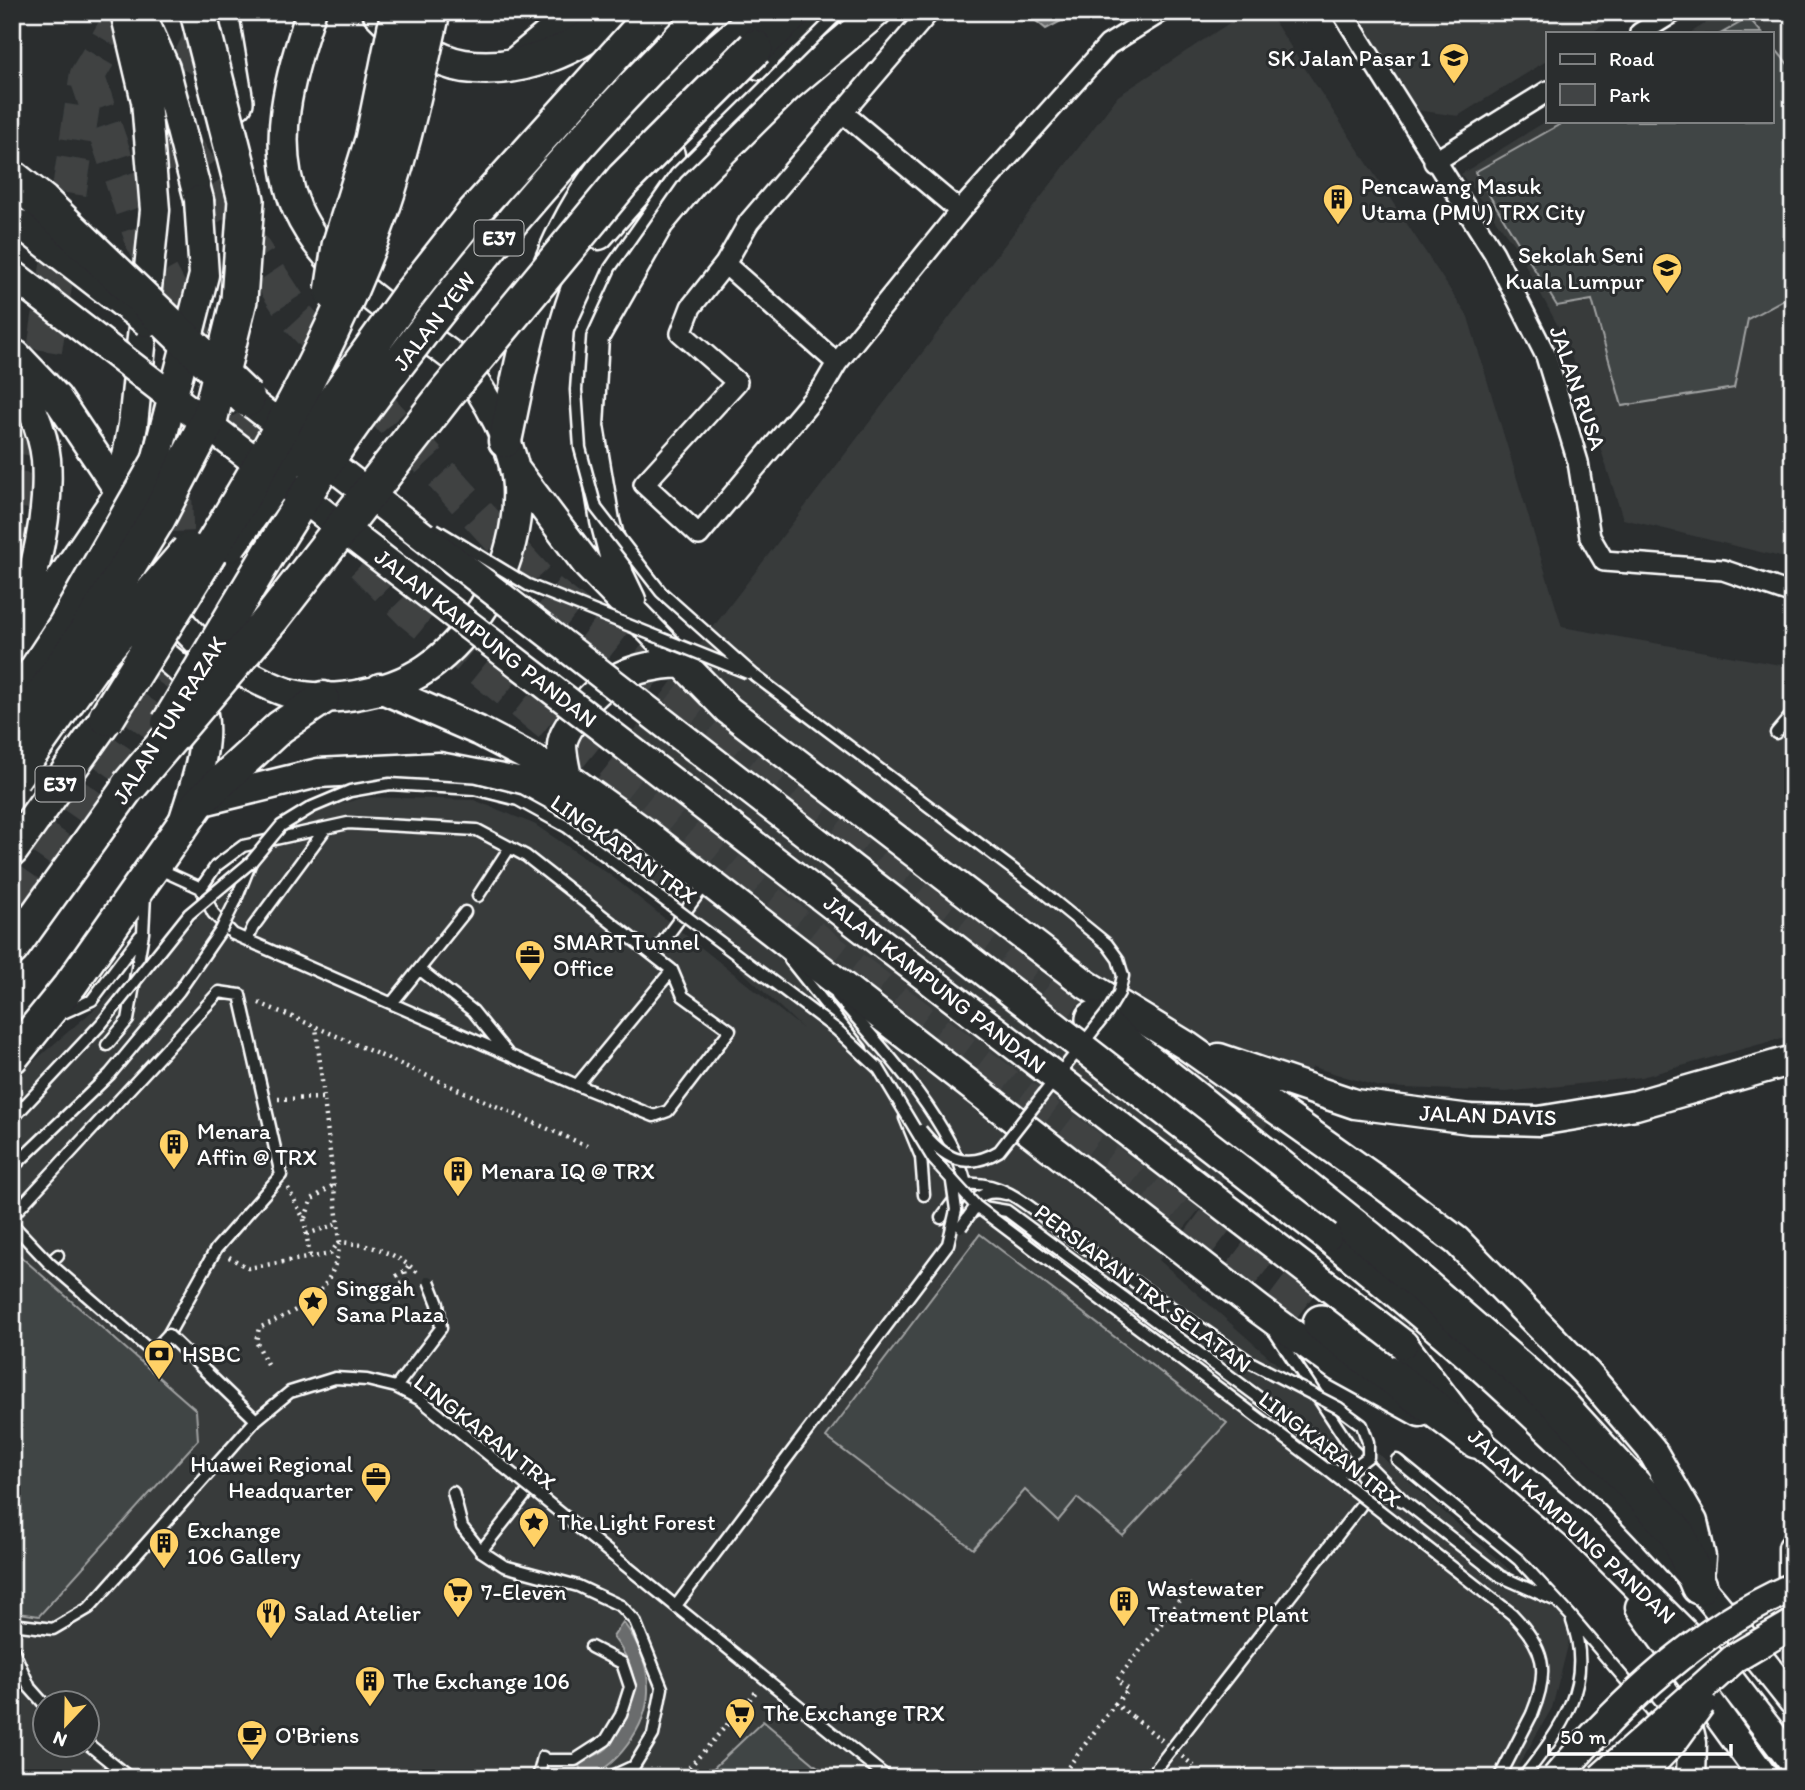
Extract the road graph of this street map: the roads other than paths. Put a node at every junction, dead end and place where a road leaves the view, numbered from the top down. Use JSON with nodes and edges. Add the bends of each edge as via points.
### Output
{"nodes":[{"id":1,"x":125,"y":12,"type":"edge"},
{"id":2,"x":140,"y":12,"type":"edge"},
{"id":3,"x":198,"y":12,"type":"edge"},
{"id":4,"x":220,"y":12,"type":"edge"},
{"id":5,"x":311,"y":12,"type":"edge"},
{"id":6,"x":379,"y":12,"type":"edge"},
{"id":7,"x":399,"y":12,"type":"edge"},
{"id":8,"x":432,"y":12,"type":"edge"},
{"id":9,"x":575,"y":12,"type":"edge"},
{"id":10,"x":621,"y":12,"type":"edge"},
{"id":11,"x":656,"y":12,"type":"edge"},
{"id":12,"x":706,"y":12,"type":"edge"},
{"id":13,"x":765,"y":12,"type":"edge"},
{"id":14,"x":794,"y":12,"type":"edge"},
{"id":15,"x":822,"y":12,"type":"edge"},
{"id":16,"x":840,"y":12,"type":"edge"},
{"id":17,"x":877,"y":12,"type":"edge"},
{"id":18,"x":929,"y":12,"type":"edge"},
{"id":19,"x":1160,"y":12,"type":"edge"},
{"id":20,"x":1342,"y":12,"type":"edge"},
{"id":21,"x":1674,"y":12,"type":"edge"},
{"id":22,"x":1642,"y":32,"type":"edge"},
{"id":23,"x":510,"y":66,"type":"junction"},
{"id":24,"x":1546,"y":92,"type":"edge"},
{"id":25,"x":842,"y":111,"type":"junction"},
{"id":26,"x":1434,"y":162,"type":"junction"},
{"id":27,"x":12,"y":178,"type":"edge"},
{"id":28,"x":246,"y":200,"type":"junction"},
{"id":29,"x":960,"y":211,"type":"junction"},
{"id":30,"x":16,"y":220,"type":"edge"},
{"id":31,"x":659,"y":223,"type":"junction"},
{"id":32,"x":601,"y":232,"type":"junction"},
{"id":33,"x":725,"y":264,"type":"junction"},
{"id":34,"x":12,"y":274,"type":"edge"},
{"id":35,"x":538,"y":302,"type":"junction"},
{"id":36,"x":325,"y":340,"type":"junction"},
{"id":37,"x":12,"y":351,"type":"edge"},
{"id":38,"x":837,"y":363,"type":"junction"},
{"id":39,"x":12,"y":368,"type":"edge"},
{"id":40,"x":247,"y":399,"type":"junction"},
{"id":41,"x":210,"y":417,"type":"junction"},
{"id":42,"x":297,"y":451,"type":"joint"},
{"id":43,"x":508,"y":453,"type":"junction"},
{"id":44,"x":256,"y":474,"type":"junction"},
{"id":45,"x":329,"y":479,"type":"junction"},
{"id":46,"x":120,"y":492,"type":"junction"},
{"id":47,"x":1793,"y":594,"type":"edge"},
{"id":48,"x":646,"y":627,"type":"junction"},
{"id":49,"x":12,"y":650,"type":"edge"},
{"id":50,"x":100,"y":654,"type":"junction"},
{"id":51,"x":679,"y":663,"type":"junction"},
{"id":52,"x":12,"y":665,"type":"edge"},
{"id":53,"x":754,"y":675,"type":"junction"},
{"id":54,"x":380,"y":688,"type":"junction"},
{"id":55,"x":323,"y":698,"type":"junction"},
{"id":56,"x":12,"y":702,"type":"edge"},
{"id":57,"x":1793,"y":713,"type":"edge"},
{"id":58,"x":107,"y":717,"type":"junction"},
{"id":59,"x":1776,"y":733,"type":"dead end"},
{"id":60,"x":12,"y":740,"type":"edge"},
{"id":61,"x":567,"y":777,"type":"junction"},
{"id":62,"x":12,"y":778,"type":"edge"},
{"id":63,"x":129,"y":786,"type":"junction"},
{"id":64,"x":191,"y":812,"type":"junction"},
{"id":65,"x":326,"y":828,"type":"junction"},
{"id":66,"x":648,"y":835,"type":"junction"},
{"id":67,"x":510,"y":847,"type":"junction"},
{"id":68,"x":12,"y":850,"type":"edge"},
{"id":69,"x":251,"y":862,"type":"junction"},
{"id":70,"x":150,"y":874,"type":"junction"},
{"id":71,"x":708,"y":882,"type":"junction"},
{"id":72,"x":201,"y":888,"type":"junction"},
{"id":73,"x":478,"y":896,"type":"dead end"},
{"id":74,"x":465,"y":912,"type":"dead end"},
{"id":75,"x":756,"y":919,"type":"junction"},
{"id":76,"x":143,"y":933,"type":"junction"},
{"id":77,"x":247,"y":940,"type":"junction"},
{"id":78,"x":12,"y":949,"type":"edge"},
{"id":79,"x":653,"y":955,"type":"junction"},
{"id":80,"x":419,"y":969,"type":"junction"},
{"id":81,"x":672,"y":970,"type":"junction"},
{"id":82,"x":392,"y":1003,"type":"junction"},
{"id":83,"x":1094,"y":1019,"type":"tunnel mouth"},
{"id":84,"x":40,"y":1024,"type":"junction"},
{"id":85,"x":107,"y":1045,"type":"dead end"},
{"id":86,"x":1187,"y":1046,"type":"junction"},
{"id":87,"x":509,"y":1055,"type":"junction"},
{"id":88,"x":12,"y":1057,"type":"edge"},
{"id":89,"x":1793,"y":1060,"type":"edge"},
{"id":90,"x":879,"y":1069,"type":"junction"},
{"id":91,"x":577,"y":1085,"type":"junction"},
{"id":92,"x":12,"y":1119,"type":"edge"},
{"id":93,"x":12,"y":1168,"type":"edge"},
{"id":94,"x":951,"y":1178,"type":"junction"},
{"id":95,"x":966,"y":1184,"type":"junction"},
{"id":96,"x":924,"y":1195,"type":"dead end"},
{"id":97,"x":1017,"y":1198,"type":"junction"},
{"id":98,"x":976,"y":1206,"type":"junction"},
{"id":99,"x":12,"y":1216,"type":"edge"},
{"id":100,"x":941,"y":1218,"type":"dead end"},
{"id":101,"x":12,"y":1224,"type":"edge"},
{"id":102,"x":948,"y":1244,"type":"junction"},
{"id":103,"x":58,"y":1255,"type":"dead end"},
{"id":104,"x":49,"y":1263,"type":"junction"},
{"id":105,"x":429,"y":1281,"type":"road end"},
{"id":106,"x":1260,"y":1310,"type":"junction"},
{"id":107,"x":1321,"y":1323,"type":"tunnel mouth"},
{"id":108,"x":168,"y":1335,"type":"junction"},
{"id":109,"x":396,"y":1387,"type":"junction"},
{"id":110,"x":256,"y":1420,"type":"junction"},
{"id":111,"x":1476,"y":1440,"type":"junction"},
{"id":112,"x":1397,"y":1460,"type":"dead end"},
{"id":113,"x":1325,"y":1468,"type":"junction"},
{"id":114,"x":530,"y":1489,"type":"junction"},
{"id":115,"x":453,"y":1492,"type":"dead end"},
{"id":116,"x":1368,"y":1496,"type":"junction"},
{"id":117,"x":1405,"y":1502,"type":"junction"},
{"id":118,"x":1577,"y":1526,"type":"junction"},
{"id":119,"x":1793,"y":1548,"type":"edge"},
{"id":120,"x":481,"y":1551,"type":"junction"},
{"id":121,"x":1793,"y":1577,"type":"edge"},
{"id":122,"x":1699,"y":1586,"type":"junction"},
{"id":123,"x":1793,"y":1587,"type":"edge"},
{"id":124,"x":1635,"y":1600,"type":"junction"},
{"id":125,"x":1558,"y":1601,"type":"junction"},
{"id":126,"x":675,"y":1607,"type":"junction"},
{"id":127,"x":1570,"y":1615,"type":"junction"},
{"id":128,"x":12,"y":1624,"type":"edge"},
{"id":129,"x":1793,"y":1624,"type":"edge"},
{"id":130,"x":12,"y":1647,"type":"edge"},
{"id":131,"x":591,"y":1647,"type":"dead end"},
{"id":132,"x":1735,"y":1658,"type":"junction"},
{"id":133,"x":32,"y":1690,"type":"edge"},
{"id":134,"x":1793,"y":1701,"type":"edge"},
{"id":135,"x":1673,"y":1753,"type":"dead end"},
{"id":136,"x":102,"y":1755,"type":"edge"},
{"id":137,"x":1793,"y":1762,"type":"edge"},
{"id":138,"x":130,"y":1778,"type":"edge"},
{"id":139,"x":538,"y":1778,"type":"edge"},
{"id":140,"x":608,"y":1778,"type":"edge"},
{"id":141,"x":888,"y":1778,"type":"edge"},
{"id":142,"x":1149,"y":1778,"type":"edge"},
{"id":143,"x":1499,"y":1778,"type":"edge"},
{"id":144,"x":1524,"y":1778,"type":"edge"},
{"id":145,"x":1556,"y":1778,"type":"edge"},
{"id":146,"x":1601,"y":1778,"type":"edge"},
{"id":147,"x":1638,"y":1778,"type":"edge"},
{"id":148,"x":1691,"y":1778,"type":"edge"},
{"id":149,"x":1764,"y":1778,"type":"edge"}],
"edges":[{"from":1,"to":46,"type":"main road","via":[[146,101],[155,210],[132,425]]},
{"from":2,"to":56,"type":"main road","bridge":true,"via":[[165,68],[199,200],[204,275],[156,461],[63,624]]},
{"from":3,"to":28,"type":"highway","bridge":true},
{"from":4,"to":28,"type":"highway","bridge":true},
{"from":5,"to":43,"type":"main road","via":[[283,110],[286,170],[297,208],[343,274],[459,362],[488,402]]},
{"from":6,"to":23,"type":"main road","via":[[412,44],[462,66]]},
{"from":7,"to":36,"type":"highway","bridge":true,"via":[[373,140],[340,246]]},
{"from":8,"to":36,"type":"highway","bridge":true,"via":[[394,170],[371,239]]},
{"from":9,"to":23,"type":"main road"},
{"from":10,"to":23,"type":"main road","via":[[565,51]]},
{"from":11,"to":42,"type":"main road","name":"JALAN YEW","number":"E37","bridge":true,"via":[[474,212]]},
{"from":12,"to":45,"type":"main road","name":"JALAN YEW","number":"E37","bridge":true,"via":[[564,161],[458,288],[358,419]]},
{"from":13,"to":35,"type":"main road","via":[[669,95],[601,171],[564,232]]},
{"from":14,"to":63,"type":"highway","bridge":true,"via":[[624,179],[446,394],[271,619]]},
{"from":15,"to":32,"type":"main road","via":[[690,134]]},
{"from":16,"to":53,"type":"lane","bridge":true,"via":[[676,174],[610,268],[580,334],[576,390],[580,448],[596,508],[661,592]]},
{"from":17,"to":31,"type":"main road","via":[[788,87],[697,177]]},
{"from":18,"to":25,"type":"street"},
{"from":19,"to":29,"type":"street","via":[[1108,45]]},
{"from":20,"to":26,"type":"street","name":"JALAN RUSA"},
{"from":21,"to":22,"type":"street"},
{"from":24,"to":26,"type":"street"},
{"from":25,"to":29,"type":"street"},
{"from":25,"to":33,"type":"street","via":[[749,222]]},
{"from":26,"to":47,"type":"street","name":"JALAN RUSA","via":[[1494,253],[1546,356],[1578,461],[1590,537],[1604,561],[1723,570]]},
{"from":27,"to":40,"type":"highway","bridge":true},
{"from":28,"to":41,"type":"highway","bridge":true,"via":[[239,300]]},
{"from":29,"to":38,"type":"street"},
{"from":30,"to":40,"type":"main road","name":"JALAN KAMPUNG PANDAN","bridge":true},
{"from":31,"to":32,"type":"main road"},
{"from":31,"to":48,"type":"main road","via":[[594,337],[589,426],[619,575]]},
{"from":32,"to":35,"type":"main road"},
{"from":33,"to":38,"type":"street"},
{"from":33,"to":38,"type":"street","via":[[691,307],[681,334],[737,382],[644,484],[699,535]]},
{"from":34,"to":111,"type":"main road","name":"JALAN KAMPUNG PANDAN","bridge":true,"via":[[1403,1344]]},
{"from":35,"to":43,"type":"main road"},
{"from":36,"to":44,"type":"highway","bridge":true},
{"from":37,"to":46,"type":"main road","via":[[57,398]]},
{"from":39,"to":49,"type":"main road","via":[[29,400],[46,457],[46,513]]},
{"from":40,"to":45,"type":"main road","name":"JALAN KAMPUNG PANDAN","bridge":true},
{"from":41,"to":50,"type":"highway","bridge":true},
{"from":41,"to":60,"type":"highway","bridge":true,"via":[[152,528]]},
{"from":42,"to":58,"type":"main road","name":"JALAN TUN RAZAK","number":"E37","bridge":true},
{"from":43,"to":48,"type":"main road","via":[[588,566]]},
{"from":43,"to":54,"type":"main road","via":[[517,486],[514,527],[485,609],[465,636],[428,667]]},
{"from":44,"to":50,"type":"highway","bridge":true},
{"from":44,"to":58,"type":"highway","bridge":true},
{"from":45,"to":53,"type":"lane","bridge":true,"via":[[528,585]]},
{"from":45,"to":63,"type":"main road","name":"JALAN TUN RAZAK","number":"E37","bridge":true},
{"from":45,"to":122,"type":"main road","name":"JALAN KAMPUNG PANDAN","bridge":true,"via":[[1396,1292],[1541,1423]]},
{"from":46,"to":49,"type":"main road"},
{"from":46,"to":55,"type":"main road","via":[[142,575],[196,640],[254,678],[287,692]]},
{"from":48,"to":51,"type":"main road"},
{"from":50,"to":62,"type":"highway","bridge":true},
{"from":51,"to":61,"type":"main road","via":[[627,671],[584,705],[562,745]]},
{"from":51,"to":86,"type":"main road","via":[[728,710],[1087,985]]},
{"from":52,"to":64,"type":"main road","via":[[82,622],[127,627],[187,678],[205,718]]},
{"from":53,"to":90,"type":"lane","bridge":true,"via":[[1043,892],[1107,944],[1118,959],[1123,976],[1107,1013],[999,1151],[983,1161],[963,1162],[942,1152],[923,1133]]},
{"from":54,"to":55,"type":"main road"},
{"from":54,"to":61,"type":"main road","via":[[479,731]]},
{"from":55,"to":64,"type":"main road","via":[[280,727]]},
{"from":57,"to":59,"type":"lane"},
{"from":58,"to":68,"type":"main road","name":"JALAN TUN RAZAK","number":"E37"},
{"from":61,"to":66,"type":"main road"},
{"from":63,"to":78,"type":"main road","name":"JALAN TUN RAZAK","number":"E37"},
{"from":64,"to":66,"type":"main road","via":[[318,774],[439,767],[518,782]]},
{"from":64,"to":70,"type":"main road"},
{"from":65,"to":67,"type":"lane","via":[[348,823],[477,830]]},
{"from":65,"to":72,"type":"lane","via":[[243,846],[216,866]]},
{"from":65,"to":77,"type":"lane"},
{"from":66,"to":71,"type":"main road"},
{"from":67,"to":73,"type":"lane"},
{"from":67,"to":79,"type":"lane"},
{"from":69,"to":90,"type":"lane","name":"LINGKARAN TRX","bridge":true,"via":[[281,826],[350,791],[390,784],[434,786],[474,789],[518,800],[567,827],[837,1030]]},
{"from":69,"to":92,"type":"lane","name":"LINGKARAN TRX","bridge":true,"via":[[189,914],[102,1023]]},
{"from":69,"to":93,"type":"lane","bridge":true,"via":[[221,930],[179,991],[119,1063]]},
{"from":70,"to":72,"type":"lane"},
{"from":70,"to":76,"type":"lane"},
{"from":70,"to":84,"type":"main road"},
{"from":71,"to":75,"type":"main road"},
{"from":71,"to":79,"type":"lane"},
{"from":72,"to":77,"type":"lane","via":[[214,913],[233,934]]},
{"from":74,"to":80,"type":"lane"},
{"from":75,"to":95,"type":"lane","via":[[837,997],[888,1055],[932,1114]]},
{"from":75,"to":96,"type":"lane","via":[[858,1044],[903,1114],[921,1157]]},
{"from":75,"to":106,"type":"main road"},
{"from":76,"to":84,"type":"lane","via":[[92,1000]]},
{"from":76,"to":85,"type":"lane","via":[[128,1020]]},
{"from":77,"to":82,"type":"lane"},
{"from":79,"to":81,"type":"lane"},
{"from":80,"to":82,"type":"lane"},
{"from":80,"to":87,"type":"lane","via":[[474,1011]]},
{"from":81,"to":91,"type":"lane"},
{"from":81,"to":91,"type":"lane","via":[[683,996],[730,1030],[668,1111],[654,1116]]},
{"from":82,"to":87,"type":"lane"},
{"from":83,"to":122,"type":"highway","via":[[1369,1240],[1560,1405],[1677,1533]]},
{"from":84,"to":88,"type":"main road"},
{"from":86,"to":89,"type":"main road","name":"JALAN DAVIS","via":[[1355,1104],[1470,1119],[1539,1121],[1636,1105]]},
{"from":86,"to":122,"type":"main road","via":[[1457,1241],[1587,1374],[1651,1449],[1693,1522],[1701,1557]]},
{"from":87,"to":91,"type":"lane"},
{"from":90,"to":94,"type":"lane","name":"LINGKARAN TRX","bridge":true,"via":[[933,1159]]},
{"from":94,"to":98,"type":"lane","name":"LINGKARAN TRX","bridge":true},
{"from":94,"to":102,"type":"lane","bridge":true,"via":[[956,1210]]},
{"from":95,"to":97,"type":"lane","via":[[998,1186]]},
{"from":95,"to":100,"type":"lane"},
{"from":97,"to":113,"type":"lane","bridge":true,"via":[[1250,1362],[1339,1408],[1362,1425],[1368,1457],[1348,1472]]},
{"from":97,"to":116,"type":"lane","name":"PERSIARAN TRX SELATAN","via":[[997,1192],[977,1196],[959,1219],[983,1207],[1007,1211],[1358,1471],[1367,1484]]},
{"from":98,"to":102,"type":"lane","bridge":true},
{"from":98,"to":113,"type":"lane","name":"LINGKARAN TRX","bridge":true},
{"from":99,"to":108,"type":"lane","via":[[219,992],[240,995],[281,1175],[216,1249]]},
{"from":101,"to":104,"type":"lane","bridge":true},
{"from":102,"to":126,"type":"lane","bridge":true},
{"from":103,"to":104,"type":"lane"},
{"from":104,"to":108,"type":"lane","bridge":true,"via":[[152,1352]]},
{"from":105,"to":109,"type":"lane","bridge":true,"via":[[441,1328]]},
{"from":106,"to":111,"type":"main road","via":[[1365,1384]]},
{"from":106,"to":117,"type":"lane","via":[[1352,1450]]},
{"from":107,"to":111,"type":"highway"},
{"from":108,"to":110,"type":"lane","bridge":true},
{"from":109,"to":110,"type":"lane","name":"LINGKARAN TRX","bridge":true,"via":[[334,1378],[312,1383],[290,1392]]},
{"from":109,"to":114,"type":"lane","name":"LINGKARAN TRX","bridge":true,"via":[[421,1400]]},
{"from":110,"to":128,"type":"lane","name":"LINGKARAN TRX","bridge":true,"via":[[89,1608],[53,1629]]},
{"from":111,"to":118,"type":"main road","name":"JALAN KAMPUNG PANDAN"},
{"from":112,"to":125,"type":"lane","via":[[1518,1560]]},
{"from":113,"to":143,"type":"lane","name":"LINGKARAN TRX","bridge":true,"via":[[1530,1633],[1541,1653],[1544,1672],[1532,1714]]},
{"from":114,"to":120,"type":"lane"},
{"from":114,"to":126,"type":"lane","name":"LINGKARAN TRX","bridge":true},
{"from":115,"to":120,"type":"lane","via":[[462,1527]]},
{"from":116,"to":117,"type":"lane","via":[[1378,1492]]},
{"from":116,"to":142,"type":"lane"},
{"from":117,"to":125,"type":"lane","via":[[1500,1576]]},
{"from":118,"to":124,"type":"main road"},
{"from":118,"to":137,"type":"main road","name":"JALAN KAMPUNG PANDAN","via":[[1726,1675]]},
{"from":119,"to":121,"type":"main road"},
{"from":120,"to":140,"type":"lane","via":[[504,1566],[589,1591],[621,1606],[635,1621],[662,1688],[653,1735],[634,1766]]},
{"from":122,"to":134,"type":"main road","name":"JALAN KAMPUNG PANDAN"},
{"from":123,"to":145,"type":"main road","bridge":true,"via":[[1710,1632],[1597,1730]]},
{"from":124,"to":148,"type":"main road","via":[[1685,1711],[1692,1743]]},
{"from":124,"to":149,"type":"main road"},
{"from":125,"to":127,"type":"lane"},
{"from":126,"to":141,"type":"lane","name":"LINGKARAN TRX","bridge":true},
{"from":127,"to":135,"type":"lane","via":[[1652,1711]]},
{"from":127,"to":144,"type":"lane","via":[[1580,1643],[1576,1689],[1554,1738]]},
{"from":129,"to":132,"type":"main road","bridge":true},
{"from":130,"to":133,"type":"lane"},
{"from":131,"to":139,"type":"lane","via":[[622,1663],[630,1687],[621,1715],[606,1740],[575,1760],[544,1758]]},
{"from":132,"to":146,"type":"main road","bridge":true},
{"from":132,"to":147,"type":"main road","bridge":true,"via":[[1674,1740]]},
{"from":136,"to":138,"type":"lane"}]}
